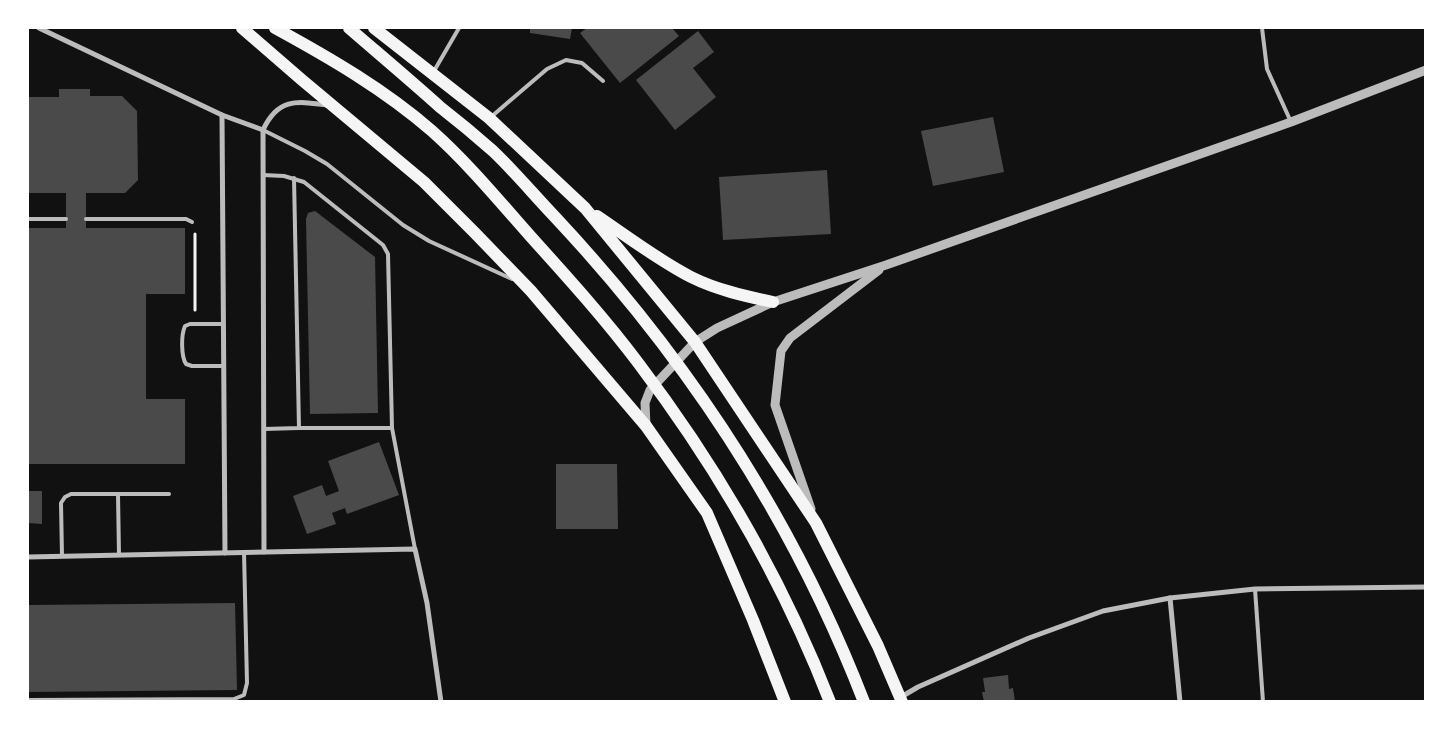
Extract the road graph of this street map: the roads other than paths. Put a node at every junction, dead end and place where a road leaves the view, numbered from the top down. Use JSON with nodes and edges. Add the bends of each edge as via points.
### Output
{"nodes":[{"id":1,"x":39,"y":28,"type":"edge"},
{"id":2,"x":242,"y":28,"type":"edge"},
{"id":3,"x":276,"y":28,"type":"edge"},
{"id":4,"x":349,"y":28,"type":"edge"},
{"id":5,"x":374,"y":28,"type":"edge"},
{"id":6,"x":459,"y":28,"type":"edge"},
{"id":7,"x":1262,"y":28,"type":"edge"},
{"id":8,"x":1426,"y":70,"type":"edge"},
{"id":9,"x":432,"y":74,"type":"junction"},
{"id":10,"x":603,"y":81,"type":"dead end"},
{"id":11,"x":335,"y":106,"type":"junction"},
{"id":12,"x":222,"y":114,"type":"junction"},
{"id":13,"x":489,"y":118,"type":"junction"},
{"id":14,"x":1291,"y":122,"type":"junction"},
{"id":15,"x":263,"y":130,"type":"junction"},
{"id":16,"x":263,"y":175,"type":"junction"},
{"id":17,"x":294,"y":178,"type":"junction"},
{"id":18,"x":584,"y":208,"type":"junction"},
{"id":19,"x":28,"y":219,"type":"edge"},
{"id":20,"x":66,"y":219,"type":"dead end"},
{"id":21,"x":86,"y":219,"type":"dead end"},
{"id":22,"x":192,"y":222,"type":"road end"},
{"id":23,"x":886,"y":265,"type":"junction"},
{"id":24,"x":523,"y":284,"type":"junction"},
{"id":25,"x":773,"y":302,"type":"junction"},
{"id":26,"x":223,"y":324,"type":"junction"},
{"id":27,"x":695,"y":342,"type":"junction"},
{"id":28,"x":224,"y":366,"type":"junction"},
{"id":29,"x":646,"y":426,"type":"junction"},
{"id":30,"x":300,"y":428,"type":"junction"},
{"id":31,"x":392,"y":428,"type":"junction"},
{"id":32,"x":264,"y":429,"type":"junction"},
{"id":33,"x":118,"y":494,"type":"junction"},
{"id":34,"x":169,"y":494,"type":"dead end"},
{"id":35,"x":816,"y":523,"type":"junction"},
{"id":36,"x":415,"y":549,"type":"junction"},
{"id":37,"x":244,"y":552,"type":"junction"},
{"id":38,"x":264,"y":552,"type":"junction"},
{"id":39,"x":225,"y":553,"type":"junction"},
{"id":40,"x":119,"y":555,"type":"junction"},
{"id":41,"x":62,"y":556,"type":"junction"},
{"id":42,"x":28,"y":557,"type":"edge"},
{"id":43,"x":1426,"y":587,"type":"edge"},
{"id":44,"x":1255,"y":590,"type":"junction"},
{"id":45,"x":1170,"y":598,"type":"junction"},
{"id":46,"x":902,"y":699,"type":"edge"},
{"id":47,"x":28,"y":700,"type":"edge"},
{"id":48,"x":441,"y":702,"type":"edge"},
{"id":49,"x":784,"y":702,"type":"edge"},
{"id":50,"x":830,"y":702,"type":"edge"},
{"id":51,"x":864,"y":702,"type":"edge"},
{"id":52,"x":1180,"y":702,"type":"edge"},
{"id":53,"x":1263,"y":702,"type":"edge"}],
"edges":[{"from":1,"to":12,"type":"street"},
{"from":2,"to":11,"type":"main road"},
{"from":3,"to":50,"type":"main road","via":[[365,81],[431,130],[459,156],[593,306],[639,364],[723,487],[793,617]]},
{"from":4,"to":51,"type":"main road","via":[[494,152],[617,286],[664,345],[750,470],[788,536],[822,604]]},
{"from":5,"to":9,"type":"main road"},
{"from":6,"to":9,"type":"lane"},
{"from":7,"to":14,"type":"lane","via":[[1267,69]]},
{"from":8,"to":14,"type":"street"},
{"from":9,"to":13,"type":"main road"},
{"from":10,"to":13,"type":"lane","via":[[582,63],[566,60],[546,70]]},
{"from":11,"to":15,"type":"street","via":[[299,102],[286,104],[276,110]]},
{"from":11,"to":24,"type":"main road","via":[[424,182]]},
{"from":12,"to":15,"type":"street"},
{"from":12,"to":26,"type":"street"},
{"from":13,"to":18,"type":"main road"},
{"from":14,"to":23,"type":"street"},
{"from":15,"to":16,"type":"street"},
{"from":15,"to":24,"type":"lane","via":[[327,164],[403,225],[429,241]]},
{"from":16,"to":17,"type":"lane"},
{"from":16,"to":32,"type":"street"},
{"from":17,"to":30,"type":"lane"},
{"from":17,"to":31,"type":"lane","via":[[304,182],[376,239],[388,254]]},
{"from":18,"to":25,"type":"main road","via":[[692,277],[723,290]]},
{"from":18,"to":27,"type":"main road"},
{"from":19,"to":20,"type":"lane"},
{"from":21,"to":22,"type":"lane","via":[[186,219]]},
{"from":23,"to":25,"type":"street"},
{"from":23,"to":35,"type":"street","via":[[790,338],[782,351],[775,405]]},
{"from":24,"to":29,"type":"main road"},
{"from":25,"to":27,"type":"street"},
{"from":26,"to":28,"type":"street"},
{"from":26,"to":28,"type":"lane","via":[[187,325],[184,328],[184,362],[192,366]]},
{"from":27,"to":29,"type":"street","via":[[650,390],[645,403]]},
{"from":27,"to":35,"type":"main road"},
{"from":28,"to":39,"type":"street"},
{"from":29,"to":49,"type":"main road","via":[[707,513]]},
{"from":30,"to":31,"type":"lane"},
{"from":30,"to":32,"type":"lane"},
{"from":31,"to":36,"type":"lane"},
{"from":32,"to":38,"type":"street"},
{"from":33,"to":34,"type":"lane"},
{"from":33,"to":40,"type":"lane"},
{"from":33,"to":41,"type":"lane","via":[[72,494],[62,500]]},
{"from":35,"to":46,"type":"main road"},
{"from":36,"to":38,"type":"street"},
{"from":36,"to":48,"type":"street","via":[[427,603]]},
{"from":37,"to":38,"type":"street"},
{"from":37,"to":39,"type":"street"},
{"from":37,"to":47,"type":"lane","via":[[247,683],[244,694],[234,699]]},
{"from":39,"to":40,"type":"street"},
{"from":40,"to":41,"type":"street"},
{"from":41,"to":42,"type":"street"},
{"from":43,"to":44,"type":"street"},
{"from":44,"to":45,"type":"street"},
{"from":44,"to":53,"type":"lane"},
{"from":45,"to":46,"type":"street","via":[[1104,611],[1028,638],[918,687]]},
{"from":45,"to":52,"type":"street"}]}
